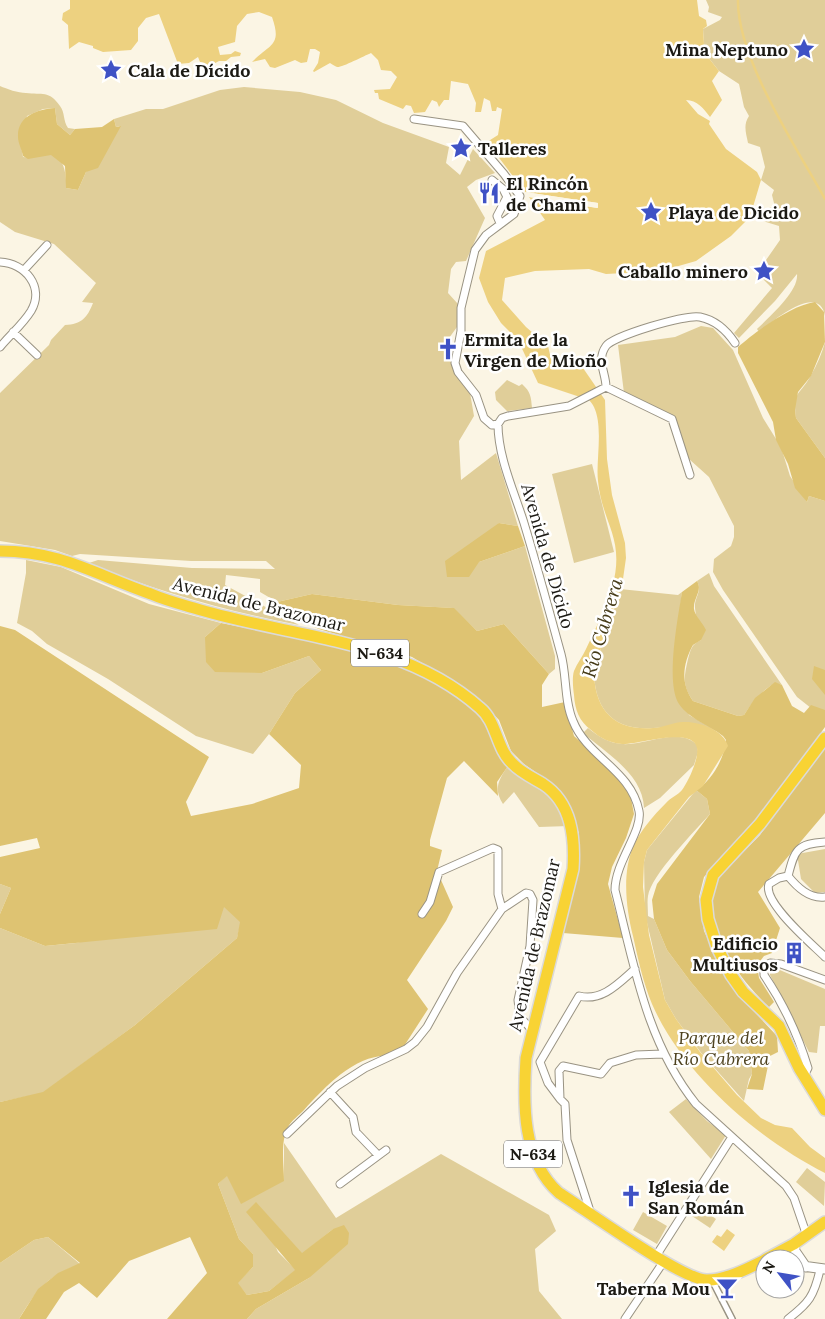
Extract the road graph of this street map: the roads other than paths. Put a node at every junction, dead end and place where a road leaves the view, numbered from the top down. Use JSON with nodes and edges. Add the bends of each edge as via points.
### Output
{"nodes":[{"id":1,"x":414,"y":119,"type":"dead end"},
{"id":2,"x":492,"y":180,"type":"dead end"},
{"id":3,"x":500,"y":224,"type":"junction"},
{"id":4,"x":47,"y":245,"type":"dead end"},
{"id":5,"x":0,"y":262,"type":"edge"},
{"id":6,"x":24,"y":270,"type":"junction"},
{"id":7,"x":12,"y":332,"type":"junction"},
{"id":8,"x":735,"y":343,"type":"dead end"},
{"id":9,"x":0,"y":347,"type":"edge"},
{"id":10,"x":37,"y":355,"type":"dead end"},
{"id":11,"x":606,"y":387,"type":"junction"},
{"id":12,"x":498,"y":424,"type":"junction"},
{"id":13,"x":690,"y":475,"type":"dead end"},
{"id":14,"x":0,"y":551,"type":"edge"},
{"id":15,"x":825,"y":738,"type":"edge"},
{"id":16,"x":825,"y":842,"type":"edge"},
{"id":17,"x":788,"y":876,"type":"junction"},
{"id":18,"x":825,"y":897,"type":"edge"},
{"id":19,"x":502,"y":909,"type":"junction"},
{"id":20,"x":422,"y":914,"type":"dead end"},
{"id":21,"x":825,"y":957,"type":"edge"},
{"id":22,"x":635,"y":968,"type":"junction"},
{"id":23,"x":825,"y":980,"type":"edge"},
{"id":24,"x":532,"y":1030,"type":"junction"},
{"id":25,"x":663,"y":1054,"type":"junction"},
{"id":26,"x":804,"y":1076,"type":"junction"},
{"id":27,"x":330,"y":1092,"type":"junction"},
{"id":28,"x":560,"y":1099,"type":"junction"},
{"id":29,"x":825,"y":1110,"type":"edge"},
{"id":30,"x":287,"y":1134,"type":"dead end"},
{"id":31,"x":732,"y":1137,"type":"junction"},
{"id":32,"x":386,"y":1150,"type":"dead end"},
{"id":33,"x":378,"y":1155,"type":"junction"},
{"id":34,"x":340,"y":1184,"type":"dead end"},
{"id":35,"x":588,"y":1211,"type":"junction"},
{"id":36,"x":825,"y":1222,"type":"edge"},
{"id":37,"x":807,"y":1236,"type":"junction"},
{"id":38,"x":794,"y":1244,"type":"junction"},
{"id":39,"x":789,"y":1249,"type":"edge"},
{"id":40,"x":660,"y":1258,"type":"junction"},
{"id":41,"x":755,"y":1264,"type":"edge"},
{"id":42,"x":806,"y":1267,"type":"joint"},
{"id":43,"x":823,"y":1270,"type":"edge"},
{"id":44,"x":712,"y":1279,"type":"junction"},
{"id":45,"x":625,"y":1319,"type":"edge"},
{"id":46,"x":732,"y":1319,"type":"edge"},
{"id":47,"x":788,"y":1319,"type":"edge"}],
"edges":[{"from":1,"to":3,"type":"street","via":[[463,126],[474,137],[520,196],[514,214]]},
{"from":2,"to":3,"type":"street","via":[[504,189],[507,197],[497,216]]},
{"from":3,"to":12,"type":"street","via":[[475,250],[461,308],[462,331],[455,363],[476,395],[484,418],[492,425]]},
{"from":4,"to":6,"type":"street"},
{"from":5,"to":6,"type":"street","via":[[12,263]]},
{"from":6,"to":7,"type":"street","via":[[34,287],[34,303]]},
{"from":7,"to":9,"type":"street"},
{"from":7,"to":10,"type":"street"},
{"from":8,"to":11,"type":"street","via":[[717,324],[697,316],[625,335],[606,346],[603,353],[601,365]]},
{"from":11,"to":12,"type":"street","via":[[568,406],[508,416]]},
{"from":11,"to":13,"type":"street","via":[[672,419]]},
{"from":12,"to":22,"type":"street","name":"Avenida de Dícido","via":[[500,448],[562,657],[572,720],[580,736],[622,776],[634,794],[640,813],[615,876],[615,890]]},
{"from":14,"to":24,"type":"highway","name":"Avenida de Brazomar","number":"N-634","via":[[43,554],[206,612],[380,653],[436,676],[482,710],[512,764],[556,795],[571,826],[573,869]]},
{"from":15,"to":26,"type":"highway","via":[[760,824],[713,875],[706,900],[717,947],[731,975],[743,992],[779,1026]]},
{"from":16,"to":17,"type":"street","via":[[800,847]]},
{"from":17,"to":18,"type":"street","via":[[795,885],[813,896]]},
{"from":17,"to":21,"type":"street","via":[[769,884],[769,898]]},
{"from":19,"to":20,"type":"street","via":[[498,894],[498,850],[493,848],[439,872],[430,902]]},
{"from":19,"to":24,"type":"street","via":[[526,893],[532,896],[530,946],[518,1000],[520,1017]]},
{"from":19,"to":27,"type":"street","via":[[415,1042],[365,1068]]},
{"from":22,"to":25,"type":"street","name":"Avenida de Dícido","via":[[644,1006]]},
{"from":22,"to":28,"type":"street","via":[[607,993],[586,998],[579,996],[540,1062]]},
{"from":23,"to":26,"type":"street","via":[[781,964],[770,963],[764,970],[805,1059],[808,1068]]},
{"from":24,"to":35,"type":"highway","name":"Avenida de Brazomar","number":"N-634","via":[[525,1083],[530,1145],[547,1182]]},
{"from":25,"to":28,"type":"street","via":[[610,1062],[601,1074],[563,1066],[559,1071]]},
{"from":25,"to":31,"type":"street","name":"Avenida de Dícido","via":[[696,1104]]},
{"from":26,"to":29,"type":"highway"},
{"from":27,"to":30,"type":"street"},
{"from":27,"to":33,"type":"street","via":[[353,1118],[356,1132]]},
{"from":28,"to":35,"type":"street","via":[[565,1104],[566,1140]]},
{"from":31,"to":37,"type":"street","name":"Avenida de Dícido","via":[[786,1186],[794,1198]]},
{"from":31,"to":40,"type":"street"},
{"from":32,"to":33,"type":"street"},
{"from":33,"to":34,"type":"street"},
{"from":35,"to":40,"type":"highway","name":"Avenida de Brazomar","number":"N-634"},
{"from":36,"to":37,"type":"highway"},
{"from":37,"to":38,"type":"highway"},
{"from":38,"to":39,"type":"highway"},
{"from":38,"to":42,"type":"street"},
{"from":40,"to":44,"type":"highway","name":"Avenida de Brazomar","number":"N-634","via":[[696,1278]]},
{"from":40,"to":45,"type":"street"},
{"from":41,"to":44,"type":"highway"},
{"from":42,"to":43,"type":"street"},
{"from":43,"to":47,"type":"street","via":[[810,1300]]},
{"from":44,"to":46,"type":"street"}]}
